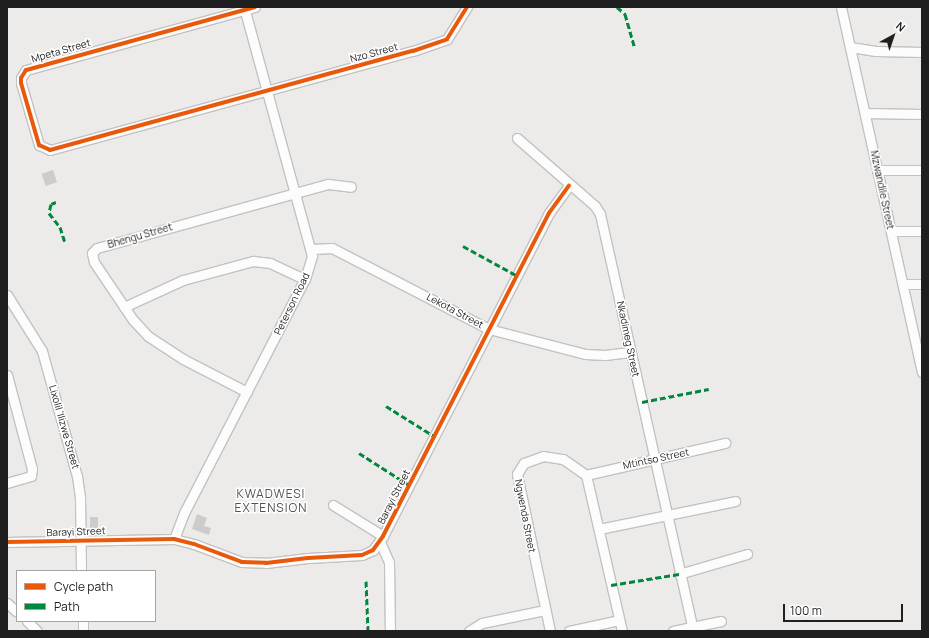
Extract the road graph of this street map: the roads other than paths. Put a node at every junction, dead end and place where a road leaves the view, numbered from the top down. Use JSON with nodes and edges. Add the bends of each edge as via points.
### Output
{"nodes":[{"id":1,"x":255,"y":7,"type":"edge"},
{"id":2,"x":467,"y":7,"type":"edge"},
{"id":3,"x":841,"y":7,"type":"edge"},
{"id":4,"x":245,"y":8,"type":"edge"},
{"id":5,"x":850,"y":47,"type":"junction"},
{"id":6,"x":922,"y":52,"type":"edge"},
{"id":7,"x":268,"y":91,"type":"junction"},
{"id":8,"x":865,"y":113,"type":"junction"},
{"id":9,"x":922,"y":114,"type":"edge"},
{"id":10,"x":517,"y":138,"type":"dead end"},
{"id":11,"x":877,"y":170,"type":"junction"},
{"id":12,"x":922,"y":170,"type":"edge"},
{"id":13,"x":569,"y":185,"type":"junction"},
{"id":14,"x":351,"y":187,"type":"dead end"},
{"id":15,"x":295,"y":193,"type":"junction"},
{"id":16,"x":891,"y":231,"type":"junction"},
{"id":17,"x":922,"y":231,"type":"edge"},
{"id":18,"x":312,"y":249,"type":"junction"},
{"id":19,"x":305,"y":279,"type":"junction"},
{"id":20,"x":903,"y":284,"type":"junction"},
{"id":21,"x":922,"y":284,"type":"edge"},
{"id":22,"x":7,"y":294,"type":"edge"},
{"id":23,"x":124,"y":307,"type":"junction"},
{"id":24,"x":489,"y":329,"type":"junction"},
{"id":25,"x":919,"y":345,"type":"edge"},
{"id":26,"x":630,"y":352,"type":"junction"},
{"id":27,"x":922,"y":372,"type":"edge"},
{"id":28,"x":7,"y":375,"type":"edge"},
{"id":29,"x":247,"y":392,"type":"junction"},
{"id":30,"x":725,"y":443,"type":"dead end"},
{"id":31,"x":655,"y":460,"type":"junction"},
{"id":32,"x":586,"y":475,"type":"junction"},
{"id":33,"x":7,"y":483,"type":"edge"},
{"id":34,"x":735,"y":501,"type":"dead end"},
{"id":35,"x":333,"y":505,"type":"dead end"},
{"id":36,"x":667,"y":516,"type":"junction"},
{"id":37,"x":599,"y":529,"type":"junction"},
{"id":38,"x":81,"y":539,"type":"junction"},
{"id":39,"x":174,"y":539,"type":"junction"},
{"id":40,"x":381,"y":539,"type":"junction"},
{"id":41,"x":7,"y":542,"type":"edge"},
{"id":42,"x":747,"y":554,"type":"dead end"},
{"id":43,"x":82,"y":570,"type":"edge"},
{"id":44,"x":680,"y":574,"type":"junction"},
{"id":45,"x":7,"y":604,"type":"edge"},
{"id":46,"x":545,"y":610,"type":"junction"},
{"id":47,"x":16,"y":611,"type":"edge"},
{"id":48,"x":619,"y":620,"type":"junction"},
{"id":49,"x":721,"y":621,"type":"dead end"},
{"id":50,"x":28,"y":622,"type":"edge"},
{"id":51,"x":692,"y":629,"type":"edge"},
{"id":52,"x":37,"y":631,"type":"edge"},
{"id":53,"x":390,"y":631,"type":"edge"},
{"id":54,"x":469,"y":631,"type":"edge"},
{"id":55,"x":550,"y":631,"type":"edge"},
{"id":56,"x":569,"y":631,"type":"edge"},
{"id":57,"x":622,"y":631,"type":"edge"},
{"id":58,"x":673,"y":631,"type":"edge"}],
"edges":[{"from":1,"to":4,"type":"street"},
{"from":2,"to":7,"type":"street","name":"Nzo Street","via":[[454,31],[442,41]]},
{"from":3,"to":5,"type":"street","name":"Mzwandile Street"},
{"from":4,"to":7,"type":"street","name":"Peterson Road"},
{"from":4,"to":7,"type":"street","name":"Mpeta Street","via":[[26,70],[21,83],[37,141],[42,148],[50,150]]},
{"from":5,"to":6,"type":"street","via":[[876,51]]},
{"from":5,"to":8,"type":"street","name":"Mzwandile Street"},
{"from":7,"to":15,"type":"street","name":"Peterson Road"},
{"from":8,"to":9,"type":"street"},
{"from":8,"to":11,"type":"street","name":"Mzwandile Street"},
{"from":10,"to":13,"type":"street","name":"Nkadimeg Street"},
{"from":11,"to":12,"type":"street"},
{"from":11,"to":16,"type":"street","name":"Mzwandile Street"},
{"from":13,"to":24,"type":"street","name":"Barayi Street","via":[[549,213]]},
{"from":13,"to":26,"type":"street","name":"Nkadimeg Street","via":[[595,206],[600,214]]},
{"from":14,"to":15,"type":"street","name":"Bhengu Street","via":[[333,184]]},
{"from":15,"to":18,"type":"street","name":"Peterson Road"},
{"from":15,"to":23,"type":"street","name":"Bhengu Street","via":[[94,250],[94,262]]},
{"from":16,"to":17,"type":"street"},
{"from":16,"to":20,"type":"street","name":"Mzwandile Street"},
{"from":18,"to":19,"type":"street","name":"Peterson Road","via":[[311,266]]},
{"from":18,"to":24,"type":"street","name":"Lekota Street","via":[[332,248]]},
{"from":19,"to":23,"type":"street","via":[[270,263],[253,262],[183,280]]},
{"from":19,"to":29,"type":"street","name":"Peterson Road"},
{"from":20,"to":21,"type":"street"},
{"from":20,"to":25,"type":"street","name":"Mzwandile Street"},
{"from":22,"to":38,"type":"street","name":"Lixolil 'Ilizwe Street","via":[[42,351],[78,476]]},
{"from":23,"to":29,"type":"street","name":"Bhengu Street","via":[[140,328],[164,349]]},
{"from":24,"to":26,"type":"street","name":"Lekota Street","via":[[585,354]]},
{"from":24,"to":40,"type":"street","name":"Barayi Street"},
{"from":25,"to":27,"type":"street","name":"Mzwandile Street"},
{"from":26,"to":31,"type":"street","name":"Nkadimeg Street"},
{"from":28,"to":33,"type":"street","via":[[32,469],[31,476]]},
{"from":29,"to":39,"type":"street","name":"Peterson Road","via":[[185,511]]},
{"from":30,"to":31,"type":"street","name":"Mtintso Street"},
{"from":31,"to":32,"type":"street","name":"Mtintso Street"},
{"from":31,"to":36,"type":"street","name":"Nkadimeg Street"},
{"from":32,"to":37,"type":"street"},
{"from":32,"to":46,"type":"street","name":"Ngwenda Street","via":[[574,465],[553,456],[531,458],[519,468],[517,474]]},
{"from":34,"to":36,"type":"street"},
{"from":35,"to":40,"type":"street"},
{"from":36,"to":37,"type":"street"},
{"from":36,"to":44,"type":"street","name":"Nkadimeg Street"},
{"from":37,"to":48,"type":"street"},
{"from":38,"to":39,"type":"street","name":"Barayi Street"},
{"from":38,"to":41,"type":"street","name":"Barayi Street"},
{"from":38,"to":43,"type":"street","name":"Lixolil 'Ilizwe Street"},
{"from":39,"to":40,"type":"street","name":"Barayi Street","via":[[242,562],[266,563],[362,555],[373,550]]},
{"from":40,"to":53,"type":"street","via":[[389,562]]},
{"from":42,"to":44,"type":"street"},
{"from":44,"to":51,"type":"street","name":"Nkadimeg Street"},
{"from":45,"to":47,"type":"street"},
{"from":46,"to":54,"type":"street","via":[[482,623]]},
{"from":46,"to":55,"type":"street","name":"Ngwenda Street"},
{"from":48,"to":56,"type":"street"},
{"from":48,"to":57,"type":"street"},
{"from":49,"to":51,"type":"street"},
{"from":50,"to":52,"type":"street"},
{"from":51,"to":58,"type":"street"}]}
